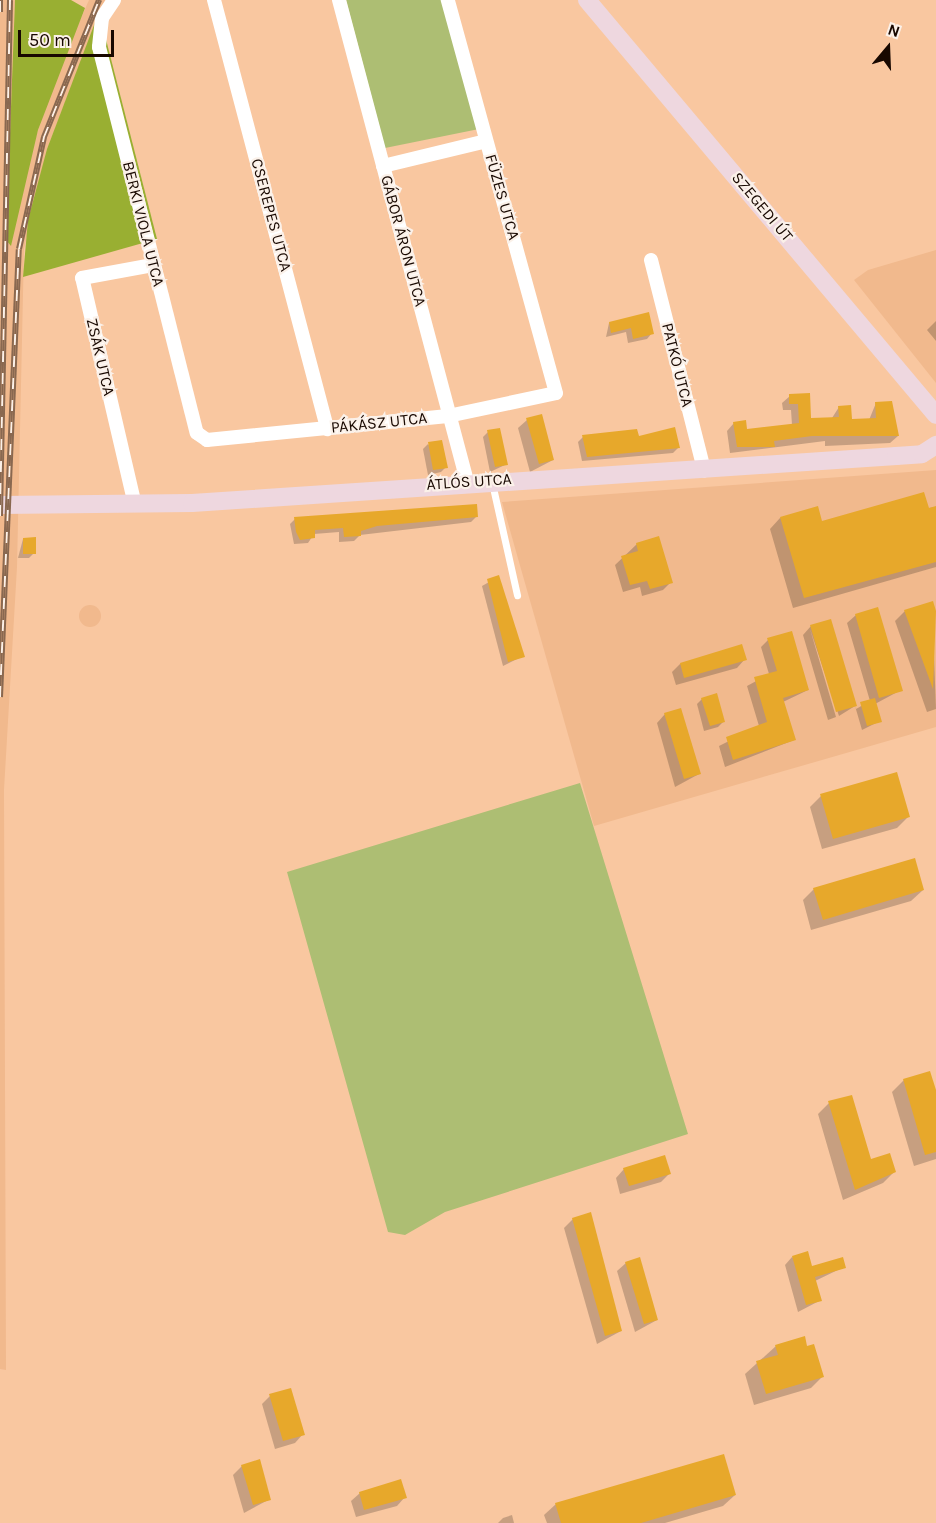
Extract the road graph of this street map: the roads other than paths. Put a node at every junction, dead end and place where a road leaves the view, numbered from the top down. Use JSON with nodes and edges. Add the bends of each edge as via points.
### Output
{"nodes":[{"id":1,"x":214,"y":0,"type":"edge"},
{"id":2,"x":339,"y":0,"type":"edge"},
{"id":3,"x":448,"y":0,"type":"edge"},
{"id":4,"x":587,"y":0,"type":"edge"},
{"id":5,"x":111,"y":4,"type":"edge"},
{"id":6,"x":486,"y":141,"type":"junction"},
{"id":7,"x":383,"y":166,"type":"junction"},
{"id":8,"x":651,"y":260,"type":"dead end"},
{"id":9,"x":153,"y":265,"type":"junction"},
{"id":10,"x":556,"y":393,"type":"joint"},
{"id":11,"x":936,"y":415,"type":"edge"},
{"id":12,"x":448,"y":416,"type":"junction"},
{"id":13,"x":327,"y":429,"type":"junction"},
{"id":14,"x":201,"y":437,"type":"joint"},
{"id":15,"x":936,"y":445,"type":"edge"},
{"id":16,"x":704,"y":470,"type":"junction"},
{"id":17,"x":467,"y":481,"type":"junction"},
{"id":18,"x":492,"y":481,"type":"junction"},
{"id":19,"x":0,"y":505,"type":"edge"},
{"id":20,"x":135,"y":506,"type":"junction"},
{"id":21,"x":517,"y":595,"type":"dead end"}],
"edges":[{"from":1,"to":13,"type":"street","name":"CSEREPES UTCA"},
{"from":2,"to":7,"type":"street","name":"GÁBOR ÁRON UTCA"},
{"from":3,"to":6,"type":"street","name":"FÜZES UTCA"},
{"from":4,"to":11,"type":"street","name":"SZEGEDI ÚT"},
{"from":5,"to":9,"type":"street","name":"BERKI VIOLA UTCA","via":[[99,47]]},
{"from":6,"to":7,"type":"street"},
{"from":6,"to":10,"type":"street","name":"FÜZES UTCA"},
{"from":7,"to":12,"type":"street","name":"GÁBOR ÁRON UTCA"},
{"from":8,"to":16,"type":"street","name":"PATKÓ UTCA"},
{"from":9,"to":14,"type":"street","name":"BERKI VIOLA UTCA"},
{"from":9,"to":20,"type":"street","name":"ZSÁK UTCA","via":[[82,278]]},
{"from":10,"to":12,"type":"street","name":"PÁKÁSZ UTCA"},
{"from":12,"to":13,"type":"street","name":"PÁKÁSZ UTCA"},
{"from":12,"to":17,"type":"street","name":"GÁBOR ÁRON UTCA"},
{"from":13,"to":14,"type":"street","name":"PÁKÁSZ UTCA"},
{"from":15,"to":16,"type":"street","name":"ÁTLÓS UTCA","via":[[922,454]]},
{"from":16,"to":18,"type":"street","name":"ÁTLÓS UTCA"},
{"from":17,"to":18,"type":"street","name":"ÁTLÓS UTCA"},
{"from":17,"to":20,"type":"street","name":"ÁTLÓS UTCA"},
{"from":18,"to":21,"type":"lane"},
{"from":19,"to":20,"type":"street","name":"ÁTLÓS UTCA"}]}
